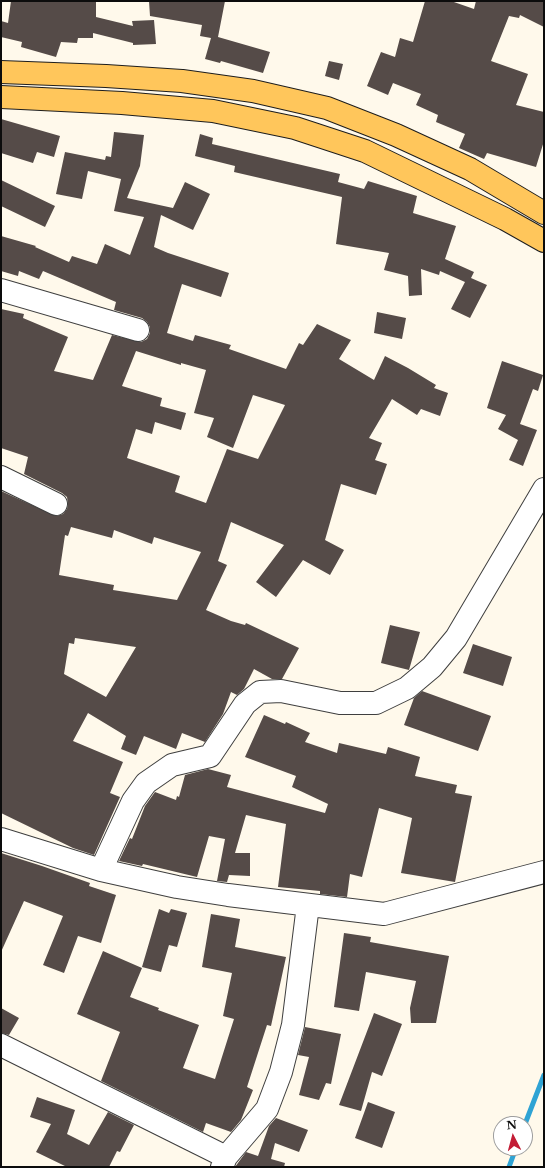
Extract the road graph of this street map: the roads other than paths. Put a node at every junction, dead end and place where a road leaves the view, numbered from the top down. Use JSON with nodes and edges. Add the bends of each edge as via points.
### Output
{"nodes":[{"id":1,"x":1,"y":72,"type":"edge"},
{"id":2,"x":1,"y":97,"type":"edge"},
{"id":3,"x":544,"y":213,"type":"edge"},
{"id":4,"x":544,"y":242,"type":"edge"},
{"id":5,"x":1,"y":290,"type":"edge"},
{"id":6,"x":138,"y":330,"type":"dead end"},
{"id":7,"x":1,"y":477,"type":"edge"},
{"id":8,"x":544,"y":489,"type":"edge"},
{"id":9,"x":56,"y":504,"type":"dead end"},
{"id":10,"x":1,"y":839,"type":"edge"},
{"id":11,"x":101,"y":870,"type":"junction"},
{"id":12,"x":544,"y":872,"type":"edge"},
{"id":13,"x":308,"y":905,"type":"junction"},
{"id":14,"x":1,"y":1045,"type":"edge"},
{"id":15,"x":224,"y":1162,"type":"edge"}],
"edges":[{"from":1,"to":3,"type":"main road","via":[[182,81],[253,91],[327,108],[396,135],[470,169]]},
{"from":2,"to":4,"type":"main road","via":[[213,111],[295,128],[365,150],[506,219]]},
{"from":5,"to":6,"type":"street"},
{"from":7,"to":9,"type":"street"},
{"from":8,"to":11,"type":"street","via":[[456,638],[432,667],[407,688],[376,703],[340,703],[280,691],[260,692],[244,704],[210,756],[172,765],[146,783],[133,801]]},
{"from":10,"to":11,"type":"street"},
{"from":11,"to":13,"type":"street","via":[[221,894]]},
{"from":12,"to":13,"type":"street","via":[[384,914]]},
{"from":13,"to":15,"type":"street","via":[[293,1025],[281,1072],[267,1109]]},
{"from":14,"to":15,"type":"street"}]}
